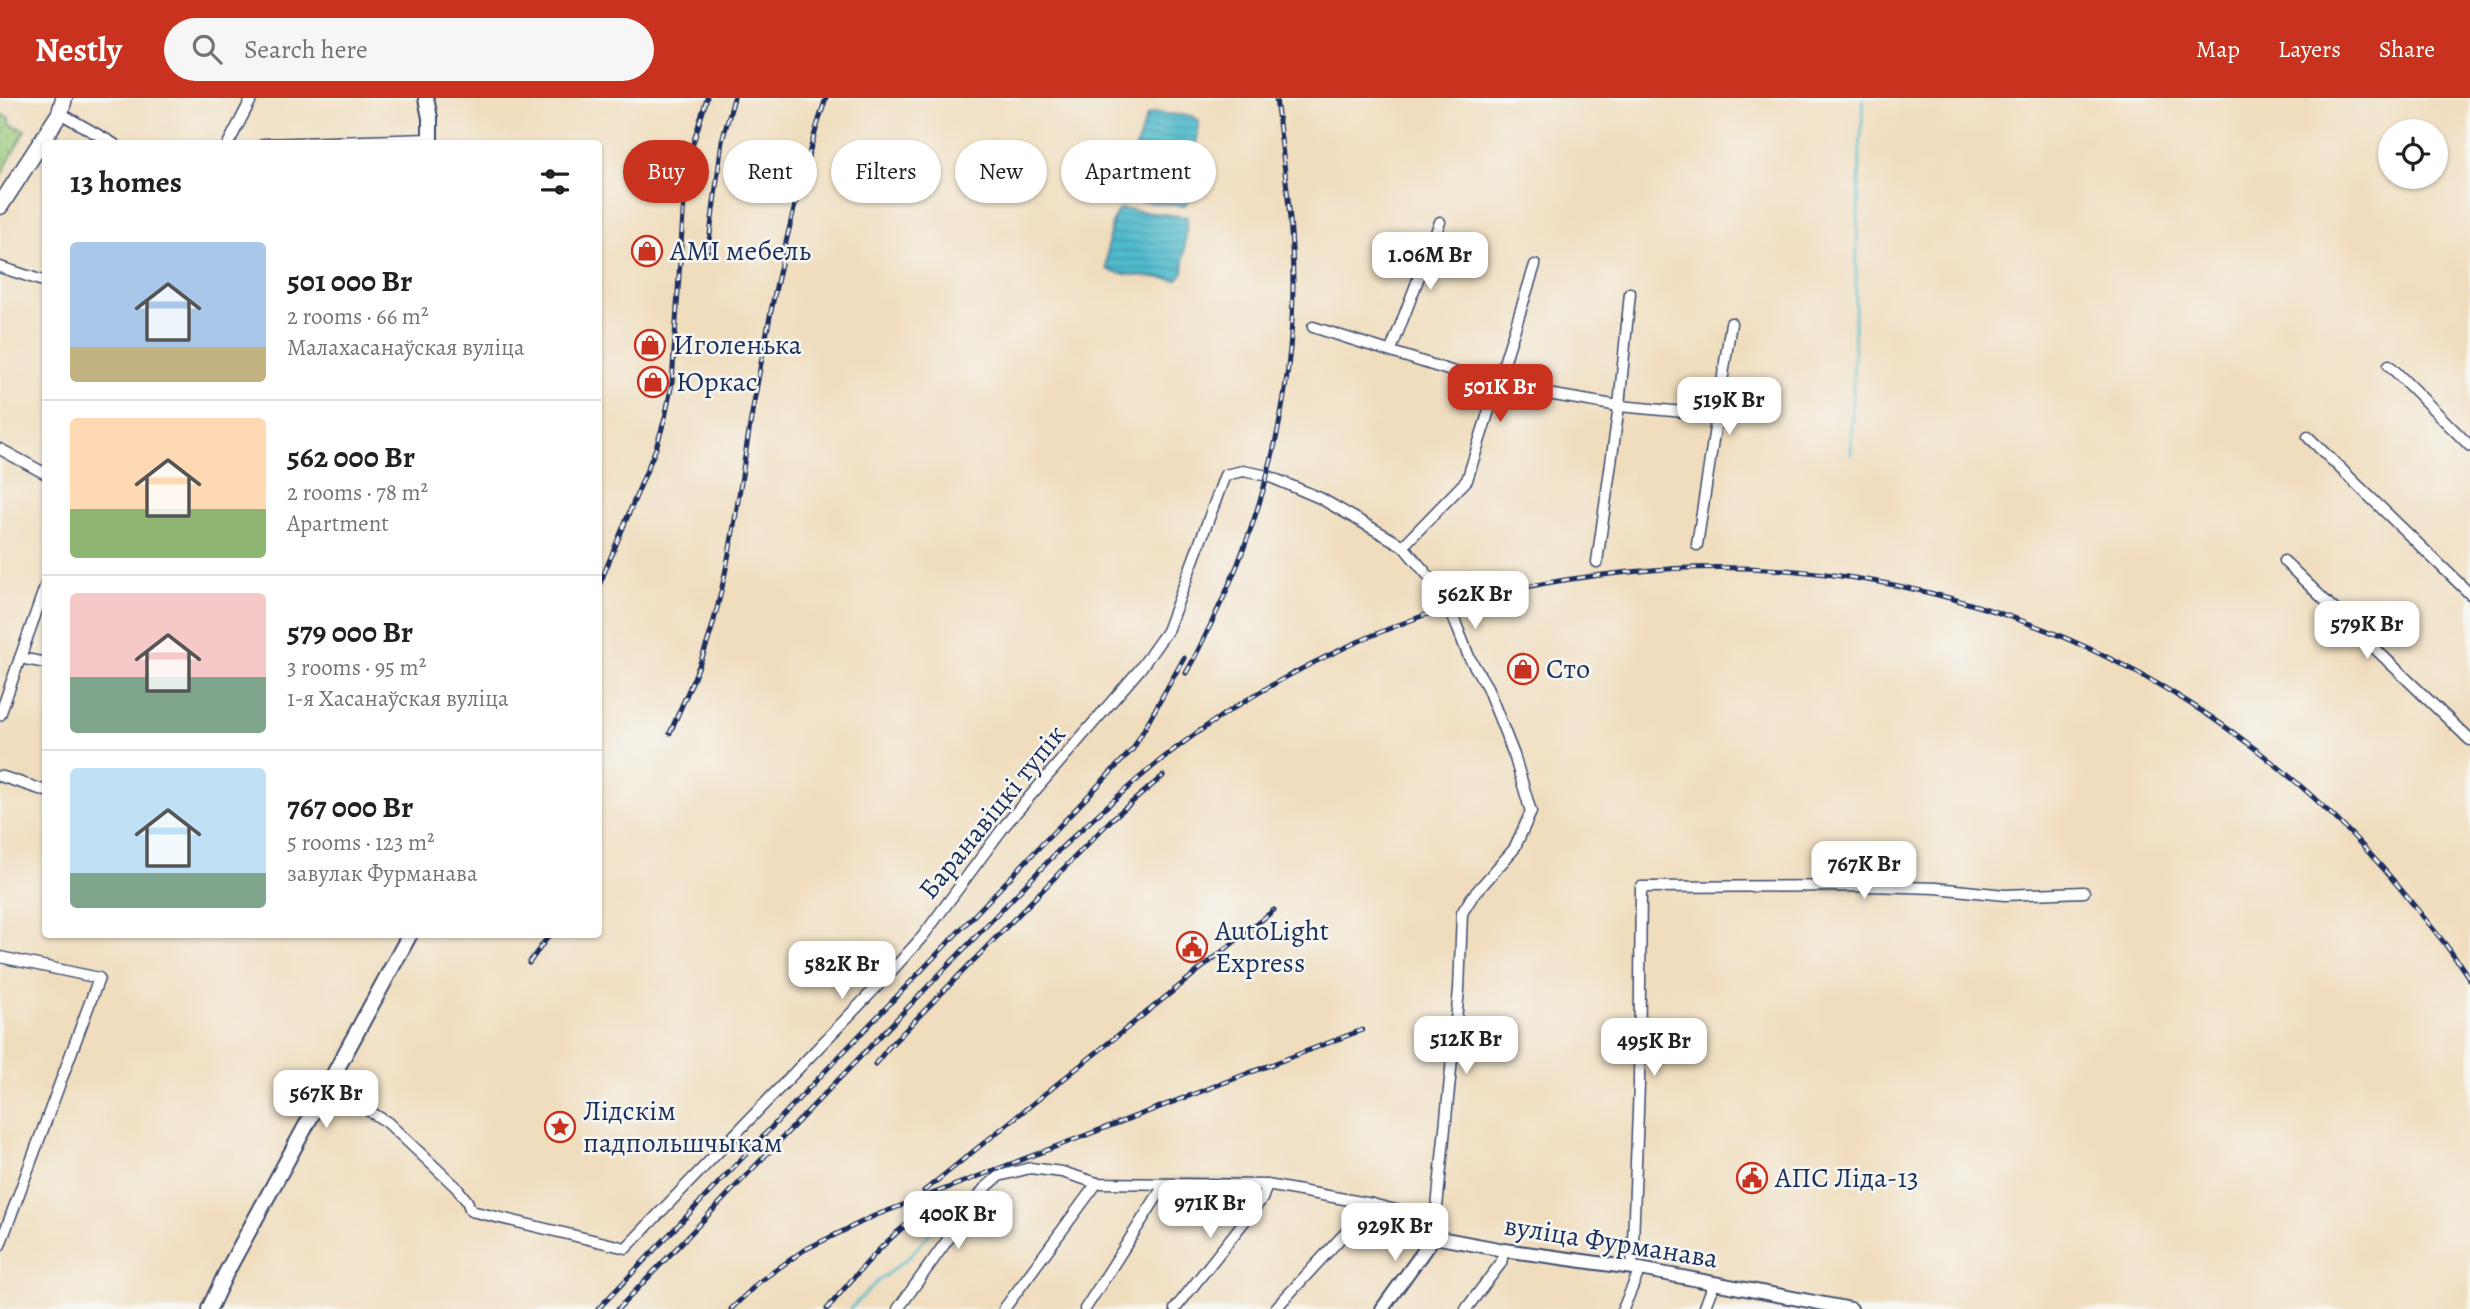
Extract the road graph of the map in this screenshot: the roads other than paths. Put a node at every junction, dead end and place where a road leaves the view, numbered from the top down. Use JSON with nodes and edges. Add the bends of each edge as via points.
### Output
{"nodes":[{"id":1,"x":74,"y":98,"type":"edge"},
{"id":2,"x":252,"y":98,"type":"edge"},
{"id":3,"x":426,"y":98,"type":"edge"},
{"id":4,"x":62,"y":105,"type":"edge"},
{"id":5,"x":109,"y":140,"type":"edge"},
{"id":6,"x":230,"y":140,"type":"edge"},
{"id":7,"x":430,"y":140,"type":"edge"},
{"id":8,"x":0,"y":206,"type":"edge"},
{"id":9,"x":1440,"y":222,"type":"dead end"},
{"id":10,"x":1535,"y":265,"type":"dead end"},
{"id":11,"x":0,"y":267,"type":"edge"},
{"id":12,"x":42,"y":281,"type":"edge"},
{"id":13,"x":1630,"y":293,"type":"dead end"},
{"id":14,"x":1731,"y":323,"type":"dead end"},
{"id":15,"x":1313,"y":327,"type":"dead end"},
{"id":16,"x":1391,"y":350,"type":"junction"},
{"id":17,"x":2389,"y":365,"type":"dead end"},
{"id":18,"x":1495,"y":385,"type":"junction"},
{"id":19,"x":1619,"y":406,"type":"junction"},
{"id":20,"x":1716,"y":415,"type":"junction"},
{"id":21,"x":2308,"y":436,"type":"dead end"},
{"id":22,"x":2470,"y":446,"type":"edge"},
{"id":23,"x":0,"y":449,"type":"edge"},
{"id":24,"x":42,"y":472,"type":"edge"},
{"id":25,"x":1697,"y":545,"type":"dead end"},
{"id":26,"x":1403,"y":546,"type":"junction"},
{"id":27,"x":2284,"y":561,"type":"dead end"},
{"id":28,"x":1597,"y":562,"type":"dead end"},
{"id":29,"x":2470,"y":594,"type":"edge"},
{"id":30,"x":42,"y":595,"type":"edge"},
{"id":31,"x":20,"y":658,"type":"junction"},
{"id":32,"x":42,"y":662,"type":"edge"},
{"id":33,"x":0,"y":715,"type":"edge"},
{"id":34,"x":2468,"y":734,"type":"edge"},
{"id":35,"x":0,"y":776,"type":"edge"},
{"id":36,"x":42,"y":790,"type":"edge"},
{"id":37,"x":2084,"y":892,"type":"dead end"},
{"id":38,"x":408,"y":938,"type":"edge"},
{"id":39,"x":0,"y":957,"type":"edge"},
{"id":40,"x":329,"y":1087,"type":"junction"},
{"id":41,"x":1097,"y":1183,"type":"junction"},
{"id":42,"x":1165,"y":1184,"type":"junction"},
{"id":43,"x":1268,"y":1185,"type":"junction"},
{"id":44,"x":1372,"y":1204,"type":"junction"},
{"id":45,"x":1434,"y":1237,"type":"junction"},
{"id":46,"x":0,"y":1245,"type":"edge"},
{"id":47,"x":1504,"y":1250,"type":"junction"},
{"id":48,"x":1636,"y":1268,"type":"junction"},
{"id":49,"x":1714,"y":1283,"type":"junction"},
{"id":50,"x":1792,"y":1303,"type":"edge"},
{"id":51,"x":209,"y":1309,"type":"edge"},
{"id":52,"x":898,"y":1309,"type":"edge"},
{"id":53,"x":1003,"y":1309,"type":"edge"},
{"id":54,"x":1085,"y":1309,"type":"edge"},
{"id":55,"x":1175,"y":1309,"type":"edge"},
{"id":56,"x":1275,"y":1309,"type":"edge"},
{"id":57,"x":1382,"y":1309,"type":"edge"},
{"id":58,"x":1466,"y":1309,"type":"edge"},
{"id":59,"x":1623,"y":1309,"type":"edge"},
{"id":60,"x":1704,"y":1309,"type":"edge"},
{"id":61,"x":1851,"y":1309,"type":"edge"}],
"edges":[{"from":1,"to":4,"type":"main road","via":[[73,105]]},
{"from":2,"to":6,"type":"street"},
{"from":3,"to":7,"type":"main road"},
{"from":4,"to":5,"type":"street"},
{"from":4,"to":8,"type":"main road"},
{"from":9,"to":16,"type":"street"},
{"from":10,"to":18,"type":"street"},
{"from":11,"to":12,"type":"street"},
{"from":13,"to":19,"type":"street"},
{"from":14,"to":20,"type":"street"},
{"from":15,"to":16,"type":"street"},
{"from":16,"to":18,"type":"street"},
{"from":17,"to":22,"type":"street"},
{"from":18,"to":19,"type":"street"},
{"from":18,"to":26,"type":"street","via":[[1467,480]]},
{"from":19,"to":20,"type":"street"},
{"from":19,"to":28,"type":"street"},
{"from":20,"to":25,"type":"street"},
{"from":21,"to":29,"type":"street"},
{"from":23,"to":24,"type":"street"},
{"from":26,"to":40,"type":"street","name":"Баранавіцкі тупік","via":[[1320,498],[1268,476],[1243,471],[1225,475],[1167,631],[1140,669],[1006,824],[923,936],[626,1248],[471,1211],[456,1187],[387,1122]]},
{"from":26,"to":45,"type":"street","via":[[1437,586],[1487,687],[1531,812],[1514,849],[1462,913],[1459,990]]},
{"from":27,"to":34,"type":"street"},
{"from":30,"to":31,"type":"street"},
{"from":31,"to":32,"type":"street"},
{"from":31,"to":33,"type":"street"},
{"from":35,"to":36,"type":"street"},
{"from":37,"to":48,"type":"street","via":[[2005,895],[1871,886],[1641,887]]},
{"from":38,"to":40,"type":"main road"},
{"from":39,"to":46,"type":"street","via":[[99,978]]},
{"from":40,"to":51,"type":"main road"},
{"from":41,"to":42,"type":"street"},
{"from":41,"to":52,"type":"street","via":[[1030,1168],[999,1177],[964,1216]]},
{"from":41,"to":53,"type":"street"},
{"from":42,"to":43,"type":"street"},
{"from":42,"to":54,"type":"street"},
{"from":43,"to":44,"type":"street"},
{"from":43,"to":55,"type":"street","via":[[1262,1199]]},
{"from":44,"to":45,"type":"street","via":[[1407,1213]]},
{"from":44,"to":56,"type":"street"},
{"from":45,"to":47,"type":"street","name":"вуліца Фурманава"},
{"from":45,"to":57,"type":"street"},
{"from":47,"to":48,"type":"street","name":"вуліца Фурманава"},
{"from":47,"to":58,"type":"street","via":[[1501,1263]]},
{"from":48,"to":49,"type":"street","name":"вуліца Фурманава"},
{"from":48,"to":59,"type":"street"},
{"from":49,"to":50,"type":"street","name":"вуліца Фурманава"},
{"from":49,"to":60,"type":"street"},
{"from":50,"to":61,"type":"street","name":"вуліца Фурманава"}]}
